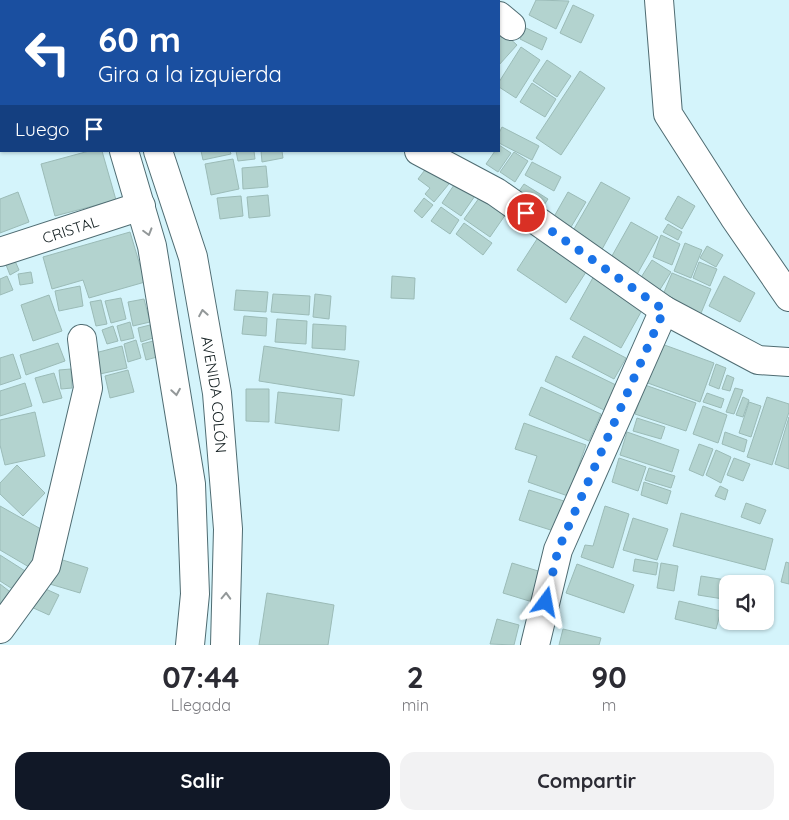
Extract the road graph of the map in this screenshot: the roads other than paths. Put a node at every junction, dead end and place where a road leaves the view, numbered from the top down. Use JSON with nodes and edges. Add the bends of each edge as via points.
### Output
{"nodes":[{"id":1,"x":659,"y":0,"type":"edge"},
{"id":2,"x":124,"y":152,"type":"edge"},
{"id":3,"x":158,"y":152,"type":"edge"},
{"id":4,"x":421,"y":152,"type":"edge"},
{"id":5,"x":141,"y":206,"type":"junction"},
{"id":6,"x":0,"y":252,"type":"edge"},
{"id":7,"x":789,"y":297,"type":"edge"},
{"id":8,"x":664,"y":310,"type":"junction"},
{"id":9,"x":82,"y":339,"type":"dead end"},
{"id":10,"x":789,"y":362,"type":"edge"},
{"id":11,"x":0,"y":629,"type":"edge"},
{"id":12,"x":190,"y":645,"type":"edge"},
{"id":13,"x":225,"y":645,"type":"edge"},
{"id":14,"x":535,"y":645,"type":"edge"}],
"edges":[{"from":1,"to":7,"type":"street","via":[[668,114]]},
{"from":2,"to":5,"type":"street"},
{"from":13,"to":3,"type":"street","name":"AVENIDA COLÓN","one_way":true,"via":[[228,529],[217,393],[193,257]]},
{"from":4,"to":8,"type":"street","via":[[496,192]]},
{"from":5,"to":6,"type":"street","name":"CRISTAL"},
{"from":5,"to":12,"type":"street","one_way":true,"via":[[152,246],[191,484],[195,594]]},
{"from":8,"to":10,"type":"street","via":[[758,360]]},
{"from":8,"to":14,"type":"street","via":[[558,550]]},
{"from":9,"to":11,"type":"street","via":[[88,388],[46,566]]}]}
